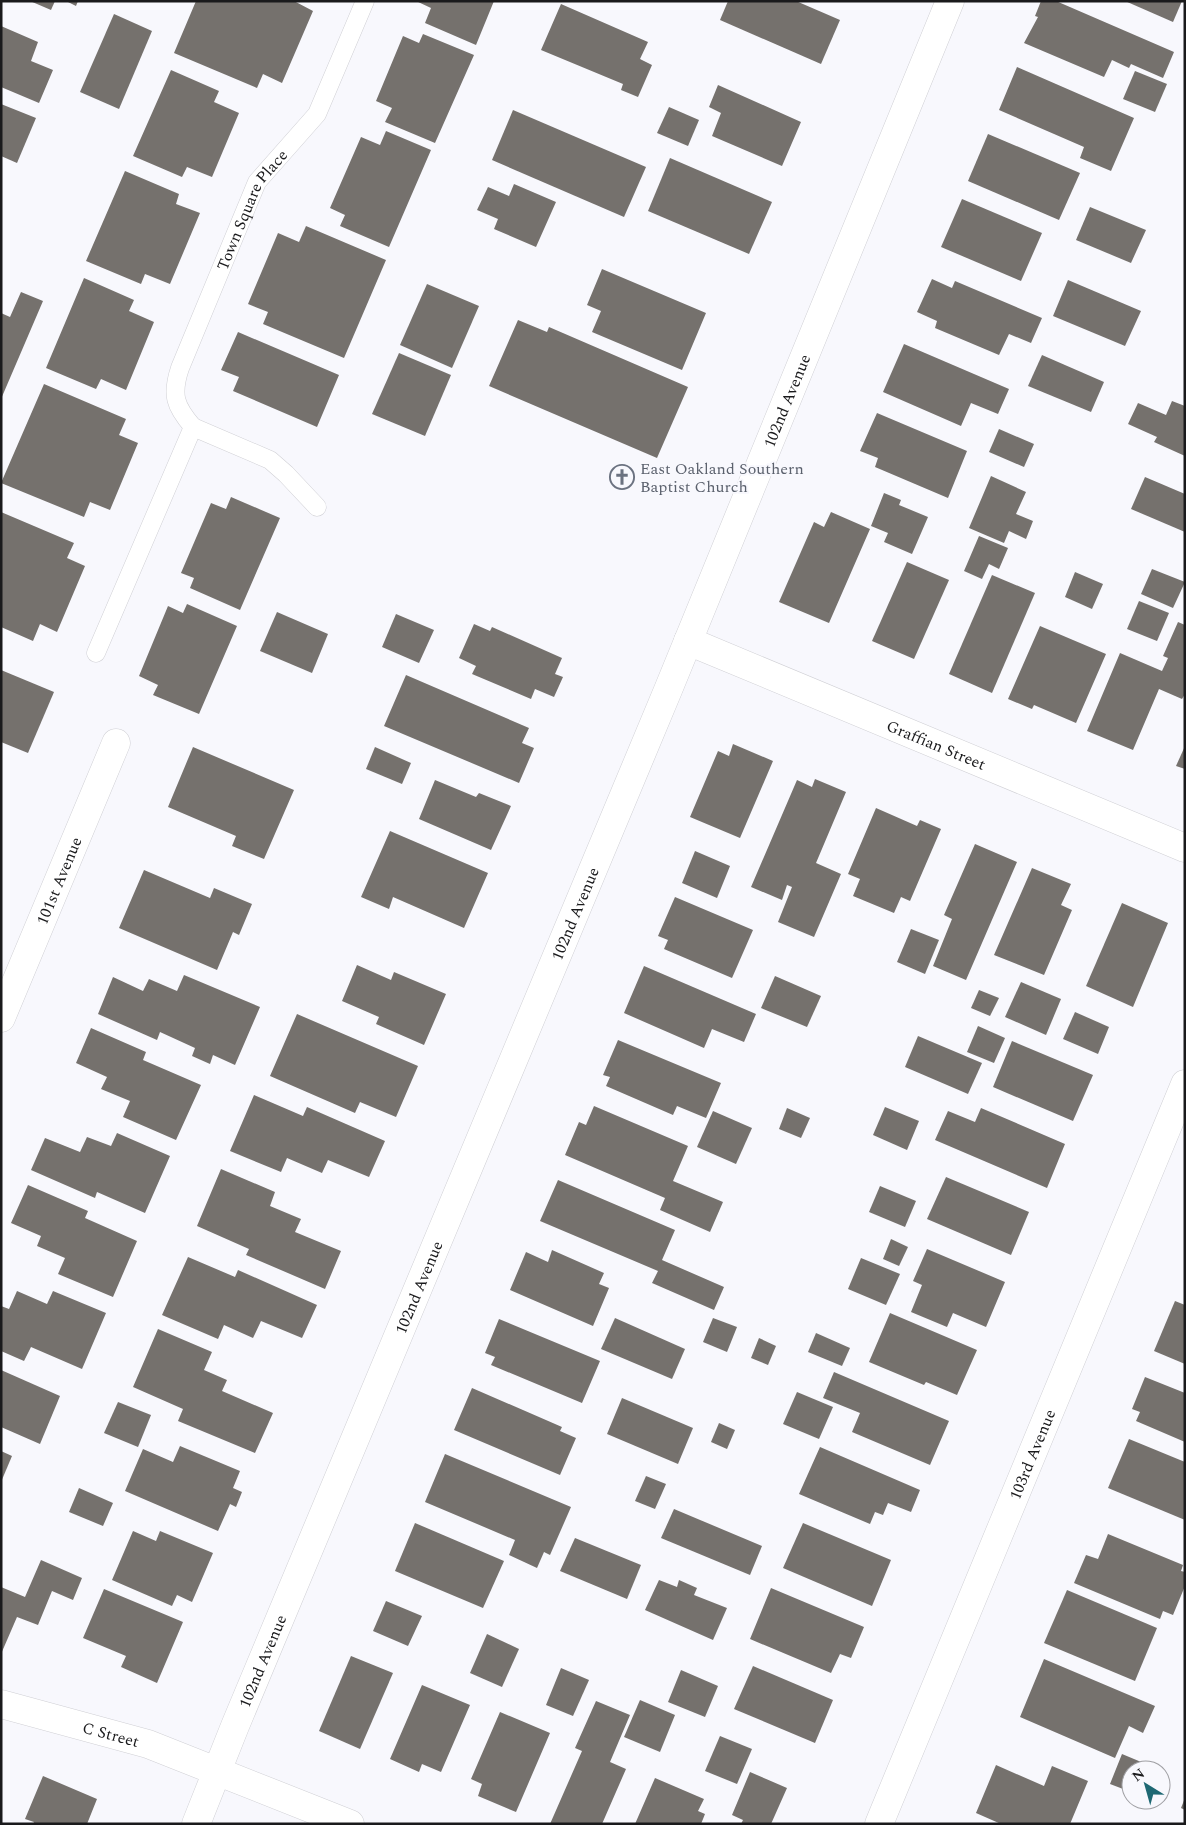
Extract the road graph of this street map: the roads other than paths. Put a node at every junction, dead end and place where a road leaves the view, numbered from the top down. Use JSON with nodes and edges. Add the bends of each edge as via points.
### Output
{"nodes":[{"id":1,"x":365,"y":1,"type":"edge"},
{"id":2,"x":950,"y":1,"type":"edge"},
{"id":3,"x":193,"y":427,"type":"junction"},
{"id":4,"x":317,"y":507,"type":"dead end"},
{"id":5,"x":688,"y":641,"type":"junction"},
{"id":6,"x":96,"y":653,"type":"dead end"},
{"id":7,"x":116,"y":743,"type":"dead end"},
{"id":8,"x":1185,"y":848,"type":"edge"},
{"id":9,"x":1,"y":1018,"type":"edge"},
{"id":10,"x":1185,"y":1084,"type":"edge"},
{"id":11,"x":1,"y":1704,"type":"edge"},
{"id":12,"x":217,"y":1771,"type":"junction"},
{"id":13,"x":196,"y":1824,"type":"edge"},
{"id":14,"x":350,"y":1824,"type":"edge"},
{"id":15,"x":879,"y":1824,"type":"edge"}],
"edges":[{"from":1,"to":3,"type":"lane","name":"Town Square Place","via":[[317,114],[257,182],[180,368],[174,385],[176,401]]},
{"from":2,"to":5,"type":"street","name":"102nd Avenue"},
{"from":3,"to":4,"type":"lane","via":[[270,460]]},
{"from":3,"to":6,"type":"lane"},
{"from":5,"to":8,"type":"street","name":"Graffian Street"},
{"from":5,"to":12,"type":"street","name":"102nd Avenue"},
{"from":7,"to":9,"type":"street","name":"101st Avenue"},
{"from":10,"to":15,"type":"street","name":"103rd Avenue"},
{"from":11,"to":12,"type":"street","name":"C Street","via":[[148,1744]]},
{"from":12,"to":13,"type":"street","name":"102nd Avenue"},
{"from":12,"to":14,"type":"street","name":"C Street"}]}
